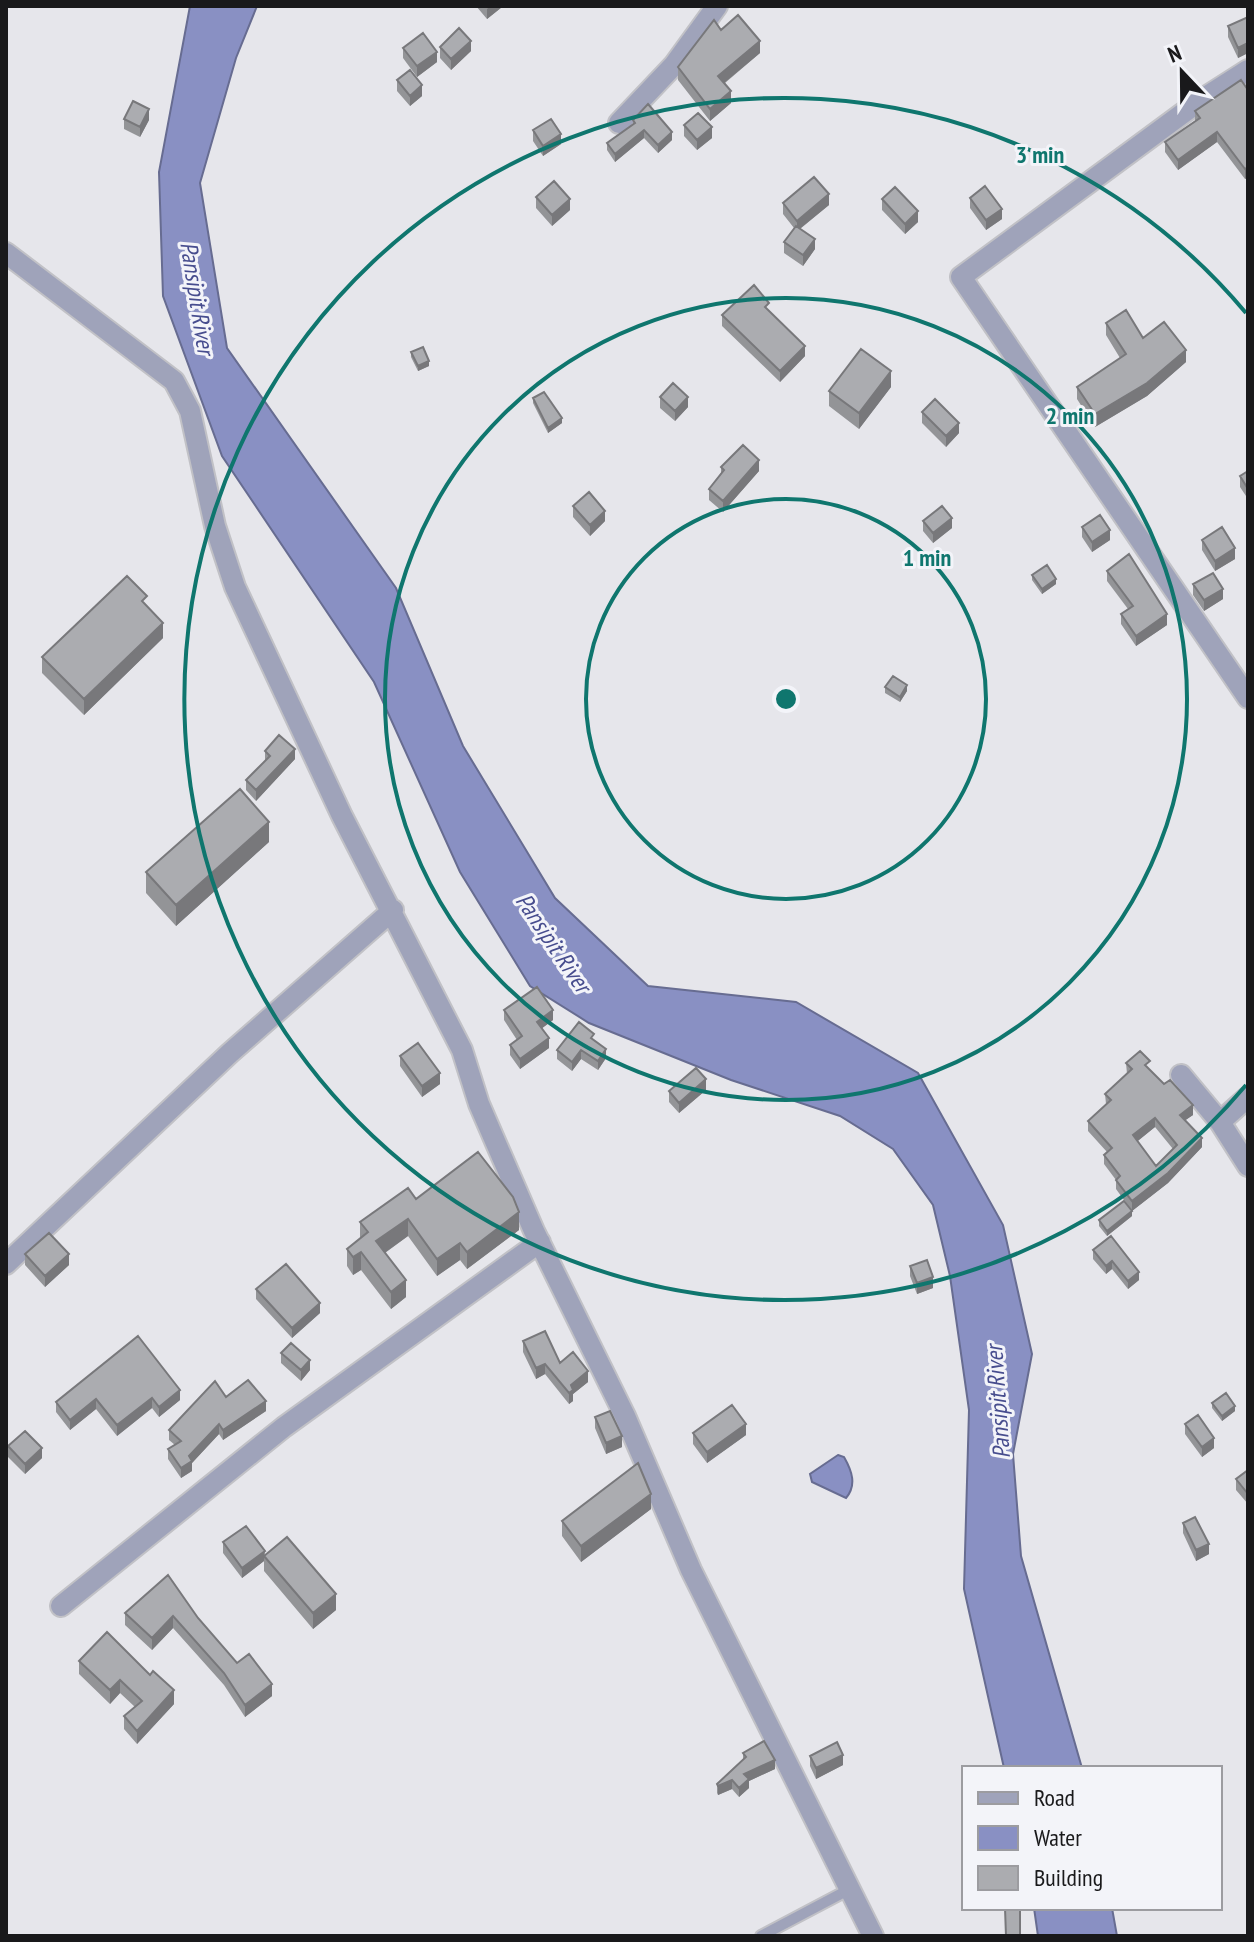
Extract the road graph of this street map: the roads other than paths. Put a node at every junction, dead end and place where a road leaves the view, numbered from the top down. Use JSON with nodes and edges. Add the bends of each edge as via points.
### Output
{"nodes":[{"id":1,"x":717,"y":6,"type":"edge"},
{"id":2,"x":1248,"y":70,"type":"edge"},
{"id":3,"x":619,"y":123,"type":"dead end"},
{"id":4,"x":6,"y":253,"type":"edge"},
{"id":5,"x":1248,"y":698,"type":"edge"},
{"id":6,"x":393,"y":910,"type":"junction"},
{"id":7,"x":1181,"y":1075,"type":"dead end"},
{"id":8,"x":1248,"y":1097,"type":"edge"},
{"id":9,"x":1220,"y":1122,"type":"junction"},
{"id":10,"x":1248,"y":1166,"type":"edge"},
{"id":11,"x":540,"y":1242,"type":"junction"},
{"id":12,"x":6,"y":1264,"type":"edge"},
{"id":13,"x":61,"y":1606,"type":"dead end"},
{"id":14,"x":850,"y":1889,"type":"junction"},
{"id":15,"x":761,"y":1936,"type":"edge"},
{"id":16,"x":873,"y":1936,"type":"edge"}],
"edges":[{"from":1,"to":3,"type":"street","via":[[674,65]]},
{"from":2,"to":5,"type":"street","via":[[961,277]]},
{"from":4,"to":6,"type":"street","via":[[174,381],[190,411],[215,526],[235,587],[342,816]]},
{"from":6,"to":11,"type":"street","via":[[462,1050],[479,1104]]},
{"from":6,"to":12,"type":"street","via":[[230,1053]]},
{"from":7,"to":9,"type":"street"},
{"from":8,"to":9,"type":"street"},
{"from":9,"to":10,"type":"street"},
{"from":11,"to":13,"type":"street","via":[[284,1427]]},
{"from":11,"to":14,"type":"street","via":[[625,1416],[703,1595]]},
{"from":14,"to":15,"type":"lane"},
{"from":14,"to":16,"type":"street"}]}
